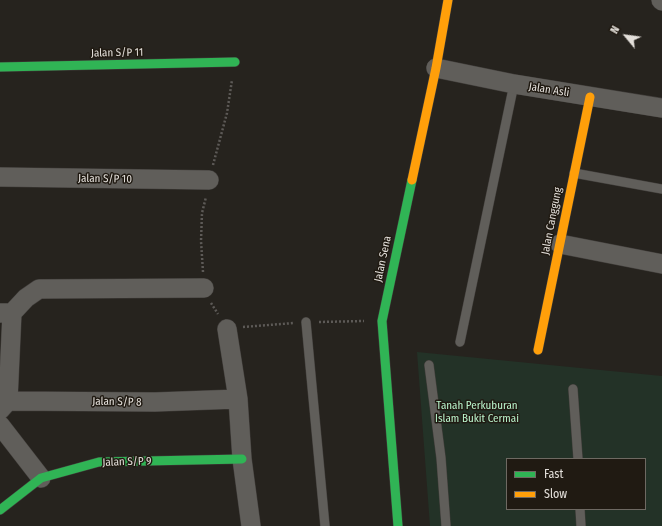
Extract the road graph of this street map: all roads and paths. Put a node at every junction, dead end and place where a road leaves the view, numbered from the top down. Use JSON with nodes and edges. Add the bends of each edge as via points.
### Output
{"nodes":[{"id":1,"x":448,"y":0,"type":"edge"},
{"id":2,"x":235,"y":62,"type":"dead end"},
{"id":3,"x":0,"y":67,"type":"edge"},
{"id":4,"x":436,"y":68,"type":"junction"},
{"id":5,"x":514,"y":84,"type":"junction"},
{"id":6,"x":590,"y":97,"type":"junction"},
{"id":7,"x":662,"y":108,"type":"edge"},
{"id":8,"x":574,"y":172,"type":"junction"},
{"id":9,"x":0,"y":177,"type":"edge"},
{"id":10,"x":209,"y":180,"type":"dead end"},
{"id":11,"x":662,"y":189,"type":"edge"},
{"id":12,"x":560,"y":244,"type":"junction"},
{"id":13,"x":662,"y":264,"type":"edge"},
{"id":14,"x":204,"y":288,"type":"dead end"},
{"id":15,"x":6,"y":313,"type":"edge"},
{"id":16,"x":306,"y":322,"type":"dead end"},
{"id":17,"x":227,"y":329,"type":"dead end"},
{"id":18,"x":460,"y":342,"type":"dead end"},
{"id":19,"x":538,"y":350,"type":"dead end"},
{"id":20,"x":429,"y":365,"type":"dead end"},
{"id":21,"x":573,"y":390,"type":"dead end"},
{"id":22,"x":238,"y":399,"type":"junction"},
{"id":23,"x":4,"y":405,"type":"edge"},
{"id":24,"x":0,"y":425,"type":"edge"},
{"id":25,"x":578,"y":458,"type":"edge"},
{"id":26,"x":242,"y":459,"type":"junction"},
{"id":27,"x":41,"y":478,"type":"junction"},
{"id":28,"x":0,"y":510,"type":"edge"},
{"id":29,"x":580,"y":510,"type":"edge"},
{"id":30,"x":251,"y":526,"type":"edge"},
{"id":31,"x":325,"y":526,"type":"edge"},
{"id":32,"x":398,"y":526,"type":"edge"},
{"id":33,"x":446,"y":526,"type":"edge"},
{"id":34,"x":581,"y":526,"type":"edge"}],
"edges":[{"from":1,"to":4,"type":"street","name":"Jalan Sena"},
{"from":2,"to":3,"type":"street","name":"Jalan S/P 11"},
{"from":4,"to":5,"type":"street","name":"Jalan Asli"},
{"from":4,"to":32,"type":"street","name":"Jalan Sena","via":[[382,321]]},
{"from":5,"to":6,"type":"street","name":"Jalan Asli"},
{"from":5,"to":18,"type":"lane"},
{"from":6,"to":7,"type":"street","name":"Jalan Asli"},
{"from":6,"to":8,"type":"street","name":"Jalan Canggung"},
{"from":8,"to":11,"type":"lane"},
{"from":8,"to":12,"type":"street","name":"Jalan Canggung"},
{"from":9,"to":10,"type":"street","name":"Jalan S/P 10"},
{"from":12,"to":13,"type":"street"},
{"from":12,"to":19,"type":"street","name":"Jalan Canggung"},
{"from":14,"to":15,"type":"street","via":[[39,290]]},
{"from":15,"to":23,"type":"street"},
{"from":16,"to":31,"type":"lane"},
{"from":17,"to":22,"type":"street"},
{"from":20,"to":33,"type":"lane","via":[[441,458]]},
{"from":21,"to":25,"type":"lane"},
{"from":22,"to":23,"type":"street","name":"Jalan S/P 8"},
{"from":22,"to":26,"type":"street"},
{"from":24,"to":27,"type":"street"},
{"from":26,"to":27,"type":"street","name":"Jalan S/P 9","via":[[99,462]]},
{"from":26,"to":30,"type":"street"},
{"from":27,"to":28,"type":"street","name":"Jalan S/P 9"},
{"from":29,"to":34,"type":"lane"}]}
